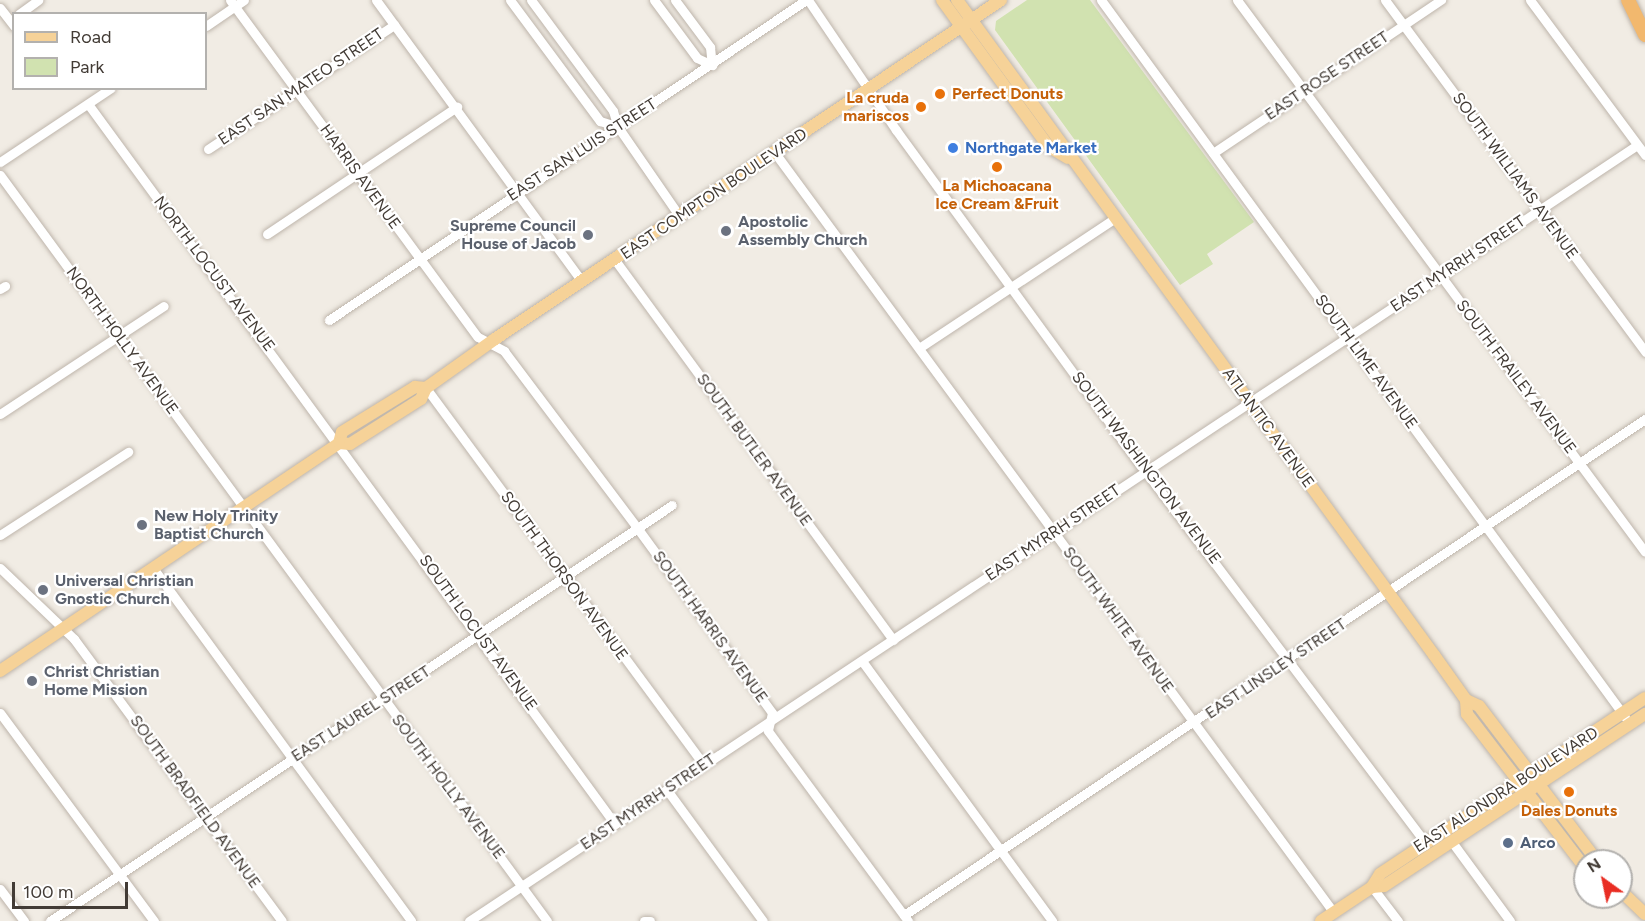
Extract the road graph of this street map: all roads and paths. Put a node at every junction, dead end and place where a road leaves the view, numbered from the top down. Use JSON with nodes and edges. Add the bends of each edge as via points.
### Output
{"nodes":[{"id":1,"x":38,"y":0,"type":"edge"},
{"id":2,"x":244,"y":0,"type":"edge"},
{"id":3,"x":376,"y":0,"type":"edge"},
{"id":4,"x":510,"y":0,"type":"edge"},
{"id":5,"x":531,"y":0,"type":"edge"},
{"id":6,"x":654,"y":0,"type":"edge"},
{"id":7,"x":675,"y":0,"type":"edge"},
{"id":8,"x":807,"y":0,"type":"edge"},
{"id":9,"x":942,"y":0,"type":"edge"},
{"id":10,"x":957,"y":0,"type":"edge"},
{"id":11,"x":1001,"y":0,"type":"edge"},
{"id":12,"x":1101,"y":0,"type":"edge"},
{"id":13,"x":1237,"y":0,"type":"edge"},
{"id":14,"x":1385,"y":0,"type":"edge"},
{"id":15,"x":1441,"y":0,"type":"edge"},
{"id":16,"x":1530,"y":0,"type":"edge"},
{"id":17,"x":1628,"y":0,"type":"edge"},
{"id":18,"x":233,"y":3,"type":"edge"},
{"id":19,"x":0,"y":8,"type":"edge"},
{"id":20,"x":22,"y":12,"type":"edge"},
{"id":21,"x":12,"y":22,"type":"edge"},
{"id":22,"x":966,"y":24,"type":"junction"},
{"id":23,"x":207,"y":25,"type":"edge"},
{"id":24,"x":394,"y":25,"type":"junction"},
{"id":25,"x":1404,"y":25,"type":"junction"},
{"id":26,"x":1645,"y":34,"type":"edge"},
{"id":27,"x":712,"y":65,"type":"junction"},
{"id":28,"x":869,"y":89,"type":"junction"},
{"id":29,"x":108,"y":90,"type":"edge"},
{"id":30,"x":297,"y":90,"type":"junction"},
{"id":31,"x":1304,"y":92,"type":"junction"},
{"id":32,"x":88,"y":104,"type":"junction"},
{"id":33,"x":457,"y":107,"type":"junction"},
{"id":34,"x":618,"y":128,"type":"junction"},
{"id":35,"x":1637,"y":144,"type":"junction"},
{"id":36,"x":208,"y":149,"type":"dead end"},
{"id":37,"x":775,"y":153,"type":"junction"},
{"id":38,"x":1213,"y":153,"type":"junction"},
{"id":39,"x":1645,"y":155,"type":"edge"},
{"id":40,"x":0,"y":162,"type":"edge"},
{"id":41,"x":358,"y":173,"type":"junction"},
{"id":42,"x":0,"y":175,"type":"edge"},
{"id":43,"x":518,"y":192,"type":"junction"},
{"id":44,"x":1540,"y":209,"type":"junction"},
{"id":45,"x":680,"y":217,"type":"junction"},
{"id":46,"x":1114,"y":219,"type":"junction"},
{"id":47,"x":267,"y":234,"type":"dead end"},
{"id":48,"x":418,"y":256,"type":"junction"},
{"id":49,"x":615,"y":261,"type":"junction"},
{"id":50,"x":1441,"y":275,"type":"junction"},
{"id":51,"x":582,"y":281,"type":"junction"},
{"id":52,"x":1011,"y":287,"type":"junction"},
{"id":53,"x":164,"y":306,"type":"dead end"},
{"id":54,"x":329,"y":320,"type":"dead end"},
{"id":55,"x":118,"y":336,"type":"junction"},
{"id":56,"x":1348,"y":337,"type":"junction"},
{"id":57,"x":489,"y":344,"type":"junction"},
{"id":58,"x":919,"y":348,"type":"junction"},
{"id":59,"x":1645,"y":352,"type":"edge"},
{"id":60,"x":426,"y":388,"type":"junction"},
{"id":61,"x":1249,"y":403,"type":"junction"},
{"id":62,"x":0,"y":414,"type":"edge"},
{"id":63,"x":1645,"y":419,"type":"edge"},
{"id":64,"x":339,"y":443,"type":"junction"},
{"id":65,"x":128,"y":452,"type":"dead end"},
{"id":66,"x":1581,"y":463,"type":"junction"},
{"id":67,"x":1147,"y":471,"type":"junction"},
{"id":68,"x":672,"y":506,"type":"dead end"},
{"id":69,"x":243,"y":508,"type":"junction"},
{"id":70,"x":1487,"y":527,"type":"junction"},
{"id":71,"x":638,"y":529,"type":"junction"},
{"id":72,"x":1053,"y":533,"type":"junction"},
{"id":73,"x":0,"y":535,"type":"edge"},
{"id":74,"x":1645,"y":552,"type":"edge"},
{"id":75,"x":0,"y":568,"type":"edge"},
{"id":76,"x":153,"y":568,"type":"junction"},
{"id":77,"x":565,"y":578,"type":"junction"},
{"id":78,"x":1389,"y":594,"type":"junction"},
{"id":79,"x":63,"y":628,"type":"junction"},
{"id":80,"x":480,"y":635,"type":"junction"},
{"id":81,"x":893,"y":640,"type":"junction"},
{"id":82,"x":1290,"y":659,"type":"junction"},
{"id":83,"x":862,"y":661,"type":"junction"},
{"id":84,"x":0,"y":671,"type":"edge"},
{"id":85,"x":1645,"y":698,"type":"edge"},
{"id":86,"x":382,"y":700,"type":"junction"},
{"id":87,"x":1466,"y":700,"type":"junction"},
{"id":88,"x":0,"y":713,"type":"edge"},
{"id":89,"x":1622,"y":714,"type":"junction"},
{"id":90,"x":1645,"y":714,"type":"edge"},
{"id":91,"x":770,"y":721,"type":"junction"},
{"id":92,"x":1194,"y":724,"type":"junction"},
{"id":93,"x":1630,"y":724,"type":"junction"},
{"id":94,"x":291,"y":760,"type":"junction"},
{"id":95,"x":703,"y":764,"type":"junction"},
{"id":96,"x":1530,"y":775,"type":"junction"},
{"id":97,"x":1518,"y":783,"type":"junction"},
{"id":98,"x":1538,"y":786,"type":"junction"},
{"id":99,"x":667,"y":790,"type":"junction"},
{"id":100,"x":1526,"y":793,"type":"junction"},
{"id":101,"x":205,"y":816,"type":"junction"},
{"id":102,"x":615,"y":824,"type":"junction"},
{"id":103,"x":1452,"y":842,"type":"junction"},
{"id":104,"x":1426,"y":843,"type":"junction"},
{"id":105,"x":1588,"y":849,"type":"edge"},
{"id":106,"x":1000,"y":851,"type":"junction"},
{"id":107,"x":1573,"y":853,"type":"edge"},
{"id":108,"x":120,"y":874,"type":"junction"},
{"id":109,"x":523,"y":886,"type":"junction"},
{"id":110,"x":1372,"y":887,"type":"junction"},
{"id":111,"x":0,"y":889,"type":"edge"},
{"id":112,"x":1633,"y":902,"type":"edge"},
{"id":113,"x":1334,"y":913,"type":"junction"},
{"id":114,"x":1645,"y":914,"type":"edge"},
{"id":115,"x":906,"y":918,"type":"edge"},
{"id":116,"x":24,"y":921,"type":"edge"},
{"id":117,"x":50,"y":921,"type":"edge"},
{"id":118,"x":154,"y":921,"type":"edge"},
{"id":119,"x":282,"y":921,"type":"edge"},
{"id":120,"x":411,"y":921,"type":"edge"},
{"id":121,"x":469,"y":921,"type":"edge"},
{"id":122,"x":547,"y":921,"type":"edge"},
{"id":123,"x":644,"y":921,"type":"edge"},
{"id":124,"x":650,"y":921,"type":"edge"},
{"id":125,"x":763,"y":921,"type":"edge"},
{"id":126,"x":1052,"y":921,"type":"edge"},
{"id":127,"x":1321,"y":921,"type":"edge"},
{"id":128,"x":1398,"y":921,"type":"edge"},
{"id":129,"x":1510,"y":921,"type":"edge"}],
"edges":[{"from":1,"to":20,"type":"street"},
{"from":2,"to":18,"type":"street"},
{"from":3,"to":24,"type":"street"},
{"from":4,"to":34,"type":"street","via":[[600,121]]},
{"from":5,"to":34,"type":"street","via":[[613,111]]},
{"from":6,"to":27,"type":"street","via":[[697,58]]},
{"from":7,"to":27,"type":"street","via":[[710,47]]},
{"from":8,"to":27,"type":"street","name":"EAST SAN LUIS STREET"},
{"from":8,"to":28,"type":"street","name":"SOUTH WASHINGTON AVENUE"},
{"from":9,"to":22,"type":"main road","name":"ATLANTIC AVENUE"},
{"from":10,"to":22,"type":"main road","name":"ATLANTIC AVENUE"},
{"from":11,"to":22,"type":"main road","name":"EAST COMPTON BOULEVARD"},
{"from":12,"to":38,"type":"street","name":"SOUTH LIME AVENUE"},
{"from":13,"to":31,"type":"street","name":"SOUTH FRAILEY AVENUE"},
{"from":14,"to":25,"type":"street","name":"SOUTH WILLIAMS AVENUE"},
{"from":15,"to":25,"type":"street","name":"EAST ROSE STREET"},
{"from":16,"to":35,"type":"street"},
{"from":17,"to":26,"type":"highway"},
{"from":18,"to":23,"type":"street"},
{"from":18,"to":30,"type":"street","name":"HARRIS AVENUE"},
{"from":19,"to":21,"type":"street"},
{"from":22,"to":28,"type":"main road","name":"EAST COMPTON BOULEVARD"},
{"from":22,"to":46,"type":"main road","name":"ATLANTIC AVENUE","via":[[1047,146],[1068,158]]},
{"from":24,"to":30,"type":"street","name":"EAST SAN MATEO STREET"},
{"from":24,"to":33,"type":"street"},
{"from":25,"to":31,"type":"street","name":"EAST ROSE STREET"},
{"from":25,"to":44,"type":"street","name":"SOUTH WILLIAMS AVENUE"},
{"from":27,"to":34,"type":"street","name":"EAST SAN LUIS STREET"},
{"from":28,"to":37,"type":"main road","name":"EAST COMPTON BOULEVARD"},
{"from":28,"to":52,"type":"street","name":"SOUTH WASHINGTON AVENUE"},
{"from":29,"to":32,"type":"street"},
{"from":30,"to":36,"type":"street","name":"EAST SAN MATEO STREET"},
{"from":30,"to":41,"type":"street","name":"HARRIS AVENUE"},
{"from":31,"to":38,"type":"street","name":"EAST ROSE STREET"},
{"from":31,"to":50,"type":"street","name":"SOUTH FRAILEY AVENUE"},
{"from":32,"to":40,"type":"street"},
{"from":32,"to":64,"type":"street","name":"NORTH LOCUST AVENUE"},
{"from":33,"to":41,"type":"street"},
{"from":33,"to":43,"type":"street"},
{"from":34,"to":43,"type":"street","name":"EAST SAN LUIS STREET"},
{"from":34,"to":45,"type":"street"},
{"from":35,"to":39,"type":"street"},
{"from":35,"to":44,"type":"street","name":"EAST MYRRH STREET"},
{"from":37,"to":45,"type":"main road","name":"EAST COMPTON BOULEVARD"},
{"from":37,"to":58,"type":"street","name":"SOUTH WHITE AVENUE"},
{"from":38,"to":56,"type":"street","name":"SOUTH LIME AVENUE"},
{"from":41,"to":47,"type":"street"},
{"from":41,"to":48,"type":"street","name":"HARRIS AVENUE"},
{"from":42,"to":55,"type":"street","name":"NORTH HOLLY AVENUE"},
{"from":43,"to":48,"type":"street","name":"EAST SAN LUIS STREET"},
{"from":43,"to":51,"type":"street"},
{"from":44,"to":50,"type":"street","name":"EAST MYRRH STREET"},
{"from":44,"to":59,"type":"street","name":"SOUTH WILLIAMS AVENUE"},
{"from":45,"to":49,"type":"main road","name":"EAST COMPTON BOULEVARD"},
{"from":46,"to":52,"type":"street"},
{"from":46,"to":61,"type":"main road","name":"ATLANTIC AVENUE"},
{"from":48,"to":54,"type":"street","name":"EAST SAN LUIS STREET"},
{"from":48,"to":57,"type":"street","name":"HARRIS AVENUE","via":[[478,337]]},
{"from":49,"to":51,"type":"main road","name":"EAST COMPTON BOULEVARD"},
{"from":49,"to":81,"type":"street","name":"SOUTH BUTLER AVENUE"},
{"from":50,"to":56,"type":"street","name":"EAST MYRRH STREET"},
{"from":50,"to":66,"type":"street","name":"SOUTH FRAILEY AVENUE"},
{"from":51,"to":57,"type":"main road","name":"EAST COMPTON BOULEVARD"},
{"from":52,"to":58,"type":"street"},
{"from":52,"to":67,"type":"street","name":"SOUTH WASHINGTON AVENUE"},
{"from":53,"to":55,"type":"street"},
{"from":55,"to":62,"type":"street"},
{"from":55,"to":69,"type":"street","name":"NORTH HOLLY AVENUE"},
{"from":56,"to":61,"type":"street","name":"EAST MYRRH STREET"},
{"from":56,"to":70,"type":"street","name":"SOUTH LIME AVENUE"},
{"from":57,"to":60,"type":"main road","name":"EAST COMPTON BOULEVARD"},
{"from":57,"to":71,"type":"street","name":"SOUTH HARRIS AVENUE","via":[[504,351]]},
{"from":58,"to":72,"type":"street","name":"SOUTH WHITE AVENUE"},
{"from":60,"to":64,"type":"main road","name":"EAST COMPTON BOULEVARD","via":[[415,387],[342,432]]},
{"from":60,"to":77,"type":"street","name":"SOUTH THORSON AVENUE"},
{"from":61,"to":67,"type":"street","name":"EAST MYRRH STREET"},
{"from":61,"to":78,"type":"main road","name":"ATLANTIC AVENUE"},
{"from":63,"to":66,"type":"street","name":"EAST LINSLEY STREET"},
{"from":64,"to":69,"type":"main road","name":"EAST COMPTON BOULEVARD"},
{"from":64,"to":80,"type":"street","name":"SOUTH LOCUST AVENUE"},
{"from":65,"to":73,"type":"street"},
{"from":66,"to":70,"type":"street","name":"EAST LINSLEY STREET"},
{"from":66,"to":74,"type":"street","name":"SOUTH FRAILEY AVENUE"},
{"from":67,"to":72,"type":"street","name":"EAST MYRRH STREET"},
{"from":67,"to":82,"type":"street","name":"SOUTH WASHINGTON AVENUE"},
{"from":68,"to":71,"type":"street","name":"EAST LAUREL STREET"},
{"from":69,"to":76,"type":"main road","name":"EAST COMPTON BOULEVARD"},
{"from":69,"to":86,"type":"street","name":"SOUTH HOLLY AVENUE"},
{"from":70,"to":78,"type":"street","name":"EAST LINSLEY STREET"},
{"from":70,"to":89,"type":"street","name":"SOUTH LIME AVENUE"},
{"from":71,"to":77,"type":"street","name":"EAST LAUREL STREET"},
{"from":71,"to":91,"type":"street","name":"SOUTH HARRIS AVENUE","via":[[772,713]]},
{"from":72,"to":81,"type":"street","name":"EAST MYRRH STREET"},
{"from":72,"to":92,"type":"street","name":"SOUTH WHITE AVENUE"},
{"from":75,"to":79,"type":"street","name":"SOUTH BRADFIELD AVENUE"},
{"from":76,"to":79,"type":"main road","name":"EAST COMPTON BOULEVARD"},
{"from":76,"to":94,"type":"street"},
{"from":77,"to":80,"type":"street","name":"EAST LAUREL STREET"},
{"from":77,"to":95,"type":"street","name":"SOUTH THORSON AVENUE"},
{"from":78,"to":82,"type":"street","name":"EAST LINSLEY STREET"},
{"from":78,"to":87,"type":"main road","name":"ATLANTIC AVENUE"},
{"from":79,"to":84,"type":"main road","name":"EAST COMPTON BOULEVARD"},
{"from":79,"to":101,"type":"street","name":"SOUTH BRADFIELD AVENUE"},
{"from":80,"to":86,"type":"street","name":"EAST LAUREL STREET"},
{"from":80,"to":102,"type":"street","name":"SOUTH LOCUST AVENUE"},
{"from":81,"to":83,"type":"street","name":"EAST MYRRH STREET"},
{"from":82,"to":92,"type":"street","name":"EAST LINSLEY STREET"},
{"from":82,"to":104,"type":"street","name":"SOUTH WASHINGTON AVENUE"},
{"from":83,"to":91,"type":"street","name":"EAST MYRRH STREET"},
{"from":83,"to":106,"type":"street"},
{"from":85,"to":89,"type":"main road","name":"EAST ALONDRA BOULEVARD"},
{"from":86,"to":94,"type":"street","name":"EAST LAUREL STREET"},
{"from":86,"to":109,"type":"street","name":"SOUTH HOLLY AVENUE"},
{"from":87,"to":96,"type":"main road","name":"ATLANTIC AVENUE","via":[[1479,706]]},
{"from":87,"to":97,"type":"main road","name":"ATLANTIC AVENUE","via":[[1467,714]]},
{"from":88,"to":108,"type":"street"},
{"from":89,"to":93,"type":"street","name":"SOUTH LIME AVENUE"},
{"from":89,"to":96,"type":"main road","name":"EAST ALONDRA BOULEVARD"},
{"from":90,"to":93,"type":"main road","name":"EAST ALONDRA BOULEVARD"},
{"from":91,"to":95,"type":"street","name":"EAST MYRRH STREET"},
{"from":91,"to":115,"type":"street","name":"SOUTH HARRIS AVENUE","via":[[768,731]]},
{"from":92,"to":106,"type":"street","name":"EAST LINSLEY STREET"},
{"from":92,"to":113,"type":"street","name":"SOUTH WHITE AVENUE"},
{"from":93,"to":98,"type":"main road","name":"EAST ALONDRA BOULEVARD"},
{"from":94,"to":101,"type":"street","name":"EAST LAUREL STREET"},
{"from":94,"to":120,"type":"street"},
{"from":95,"to":99,"type":"street","name":"EAST MYRRH STREET"},
{"from":96,"to":97,"type":"main road","name":"EAST ALONDRA BOULEVARD"},
{"from":96,"to":98,"type":"main road","name":"ATLANTIC AVENUE"},
{"from":97,"to":100,"type":"main road","name":"ATLANTIC AVENUE"},
{"from":97,"to":104,"type":"main road","name":"EAST ALONDRA BOULEVARD"},
{"from":98,"to":100,"type":"main road","name":"EAST ALONDRA BOULEVARD"},
{"from":98,"to":105,"type":"main road","name":"ATLANTIC AVENUE"},
{"from":99,"to":102,"type":"street","name":"EAST MYRRH STREET"},
{"from":99,"to":125,"type":"street"},
{"from":100,"to":103,"type":"main road","name":"EAST ALONDRA BOULEVARD"},
{"from":100,"to":107,"type":"main road","name":"ATLANTIC AVENUE"},
{"from":101,"to":108,"type":"street","name":"EAST LAUREL STREET"},
{"from":101,"to":119,"type":"street","name":"SOUTH BRADFIELD AVENUE"},
{"from":102,"to":109,"type":"street","name":"EAST MYRRH STREET"},
{"from":103,"to":110,"type":"main road","name":"EAST ALONDRA BOULEVARD","via":[[1384,886]]},
{"from":103,"to":129,"type":"street"},
{"from":104,"to":110,"type":"main road","name":"EAST ALONDRA BOULEVARD","via":[[1380,874]]},
{"from":106,"to":115,"type":"street","name":"EAST LINSLEY STREET"},
{"from":106,"to":126,"type":"street"},
{"from":108,"to":117,"type":"street","name":"EAST LAUREL STREET"},
{"from":108,"to":118,"type":"street"},
{"from":109,"to":121,"type":"street","name":"EAST MYRRH STREET"},
{"from":109,"to":122,"type":"street","name":"SOUTH HOLLY AVENUE"},
{"from":110,"to":113,"type":"main road","name":"EAST ALONDRA BOULEVARD"},
{"from":110,"to":128,"type":"street"},
{"from":111,"to":116,"type":"street"},
{"from":112,"to":114,"type":"main road"},
{"from":113,"to":127,"type":"main road","name":"EAST ALONDRA BOULEVARD"},
{"from":123,"to":124,"type":"street"}]}
